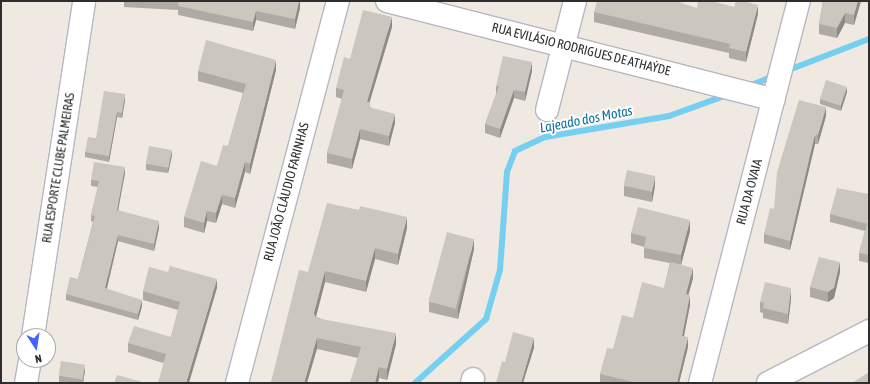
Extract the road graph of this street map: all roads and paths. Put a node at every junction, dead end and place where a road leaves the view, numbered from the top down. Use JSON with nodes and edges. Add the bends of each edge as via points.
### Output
{"nodes":[{"id":1,"x":84,"y":1,"type":"edge"},
{"id":2,"x":338,"y":1,"type":"edge"},
{"id":3,"x":387,"y":1,"type":"edge"},
{"id":4,"x":575,"y":1,"type":"edge"},
{"id":5,"x":799,"y":1,"type":"edge"},
{"id":6,"x":564,"y":46,"type":"junction"},
{"id":7,"x":775,"y":95,"type":"junction"},
{"id":8,"x":547,"y":110,"type":"dead end"},
{"id":9,"x":34,"y":328,"type":"edge"},
{"id":10,"x":869,"y":331,"type":"edge"},
{"id":11,"x":29,"y":368,"type":"edge"},
{"id":12,"x":26,"y":383,"type":"edge"},
{"id":13,"x":237,"y":383,"type":"edge"},
{"id":14,"x":700,"y":383,"type":"edge"},
{"id":15,"x":768,"y":383,"type":"edge"}],
"edges":[{"from":1,"to":9,"type":"street","name":"RUA ESPORTE CLUBE PALMEIRAS"},
{"from":2,"to":13,"type":"street","name":"RUA JOÃO CLÁUDIO FARINHAS"},
{"from":3,"to":6,"type":"street","name":"RUA EVILÁSIO RODRIGUES DE ATHAÝDE"},
{"from":4,"to":6,"type":"street"},
{"from":5,"to":7,"type":"street","name":"RUA DA OVAIA"},
{"from":6,"to":7,"type":"street","name":"RUA EVILÁSIO RODRIGUES DE ATHAÝDE","via":[[751,94]]},
{"from":6,"to":8,"type":"street"},
{"from":7,"to":14,"type":"street","name":"RUA DA OVAIA"},
{"from":10,"to":15,"type":"street"},
{"from":11,"to":12,"type":"street"}]}
